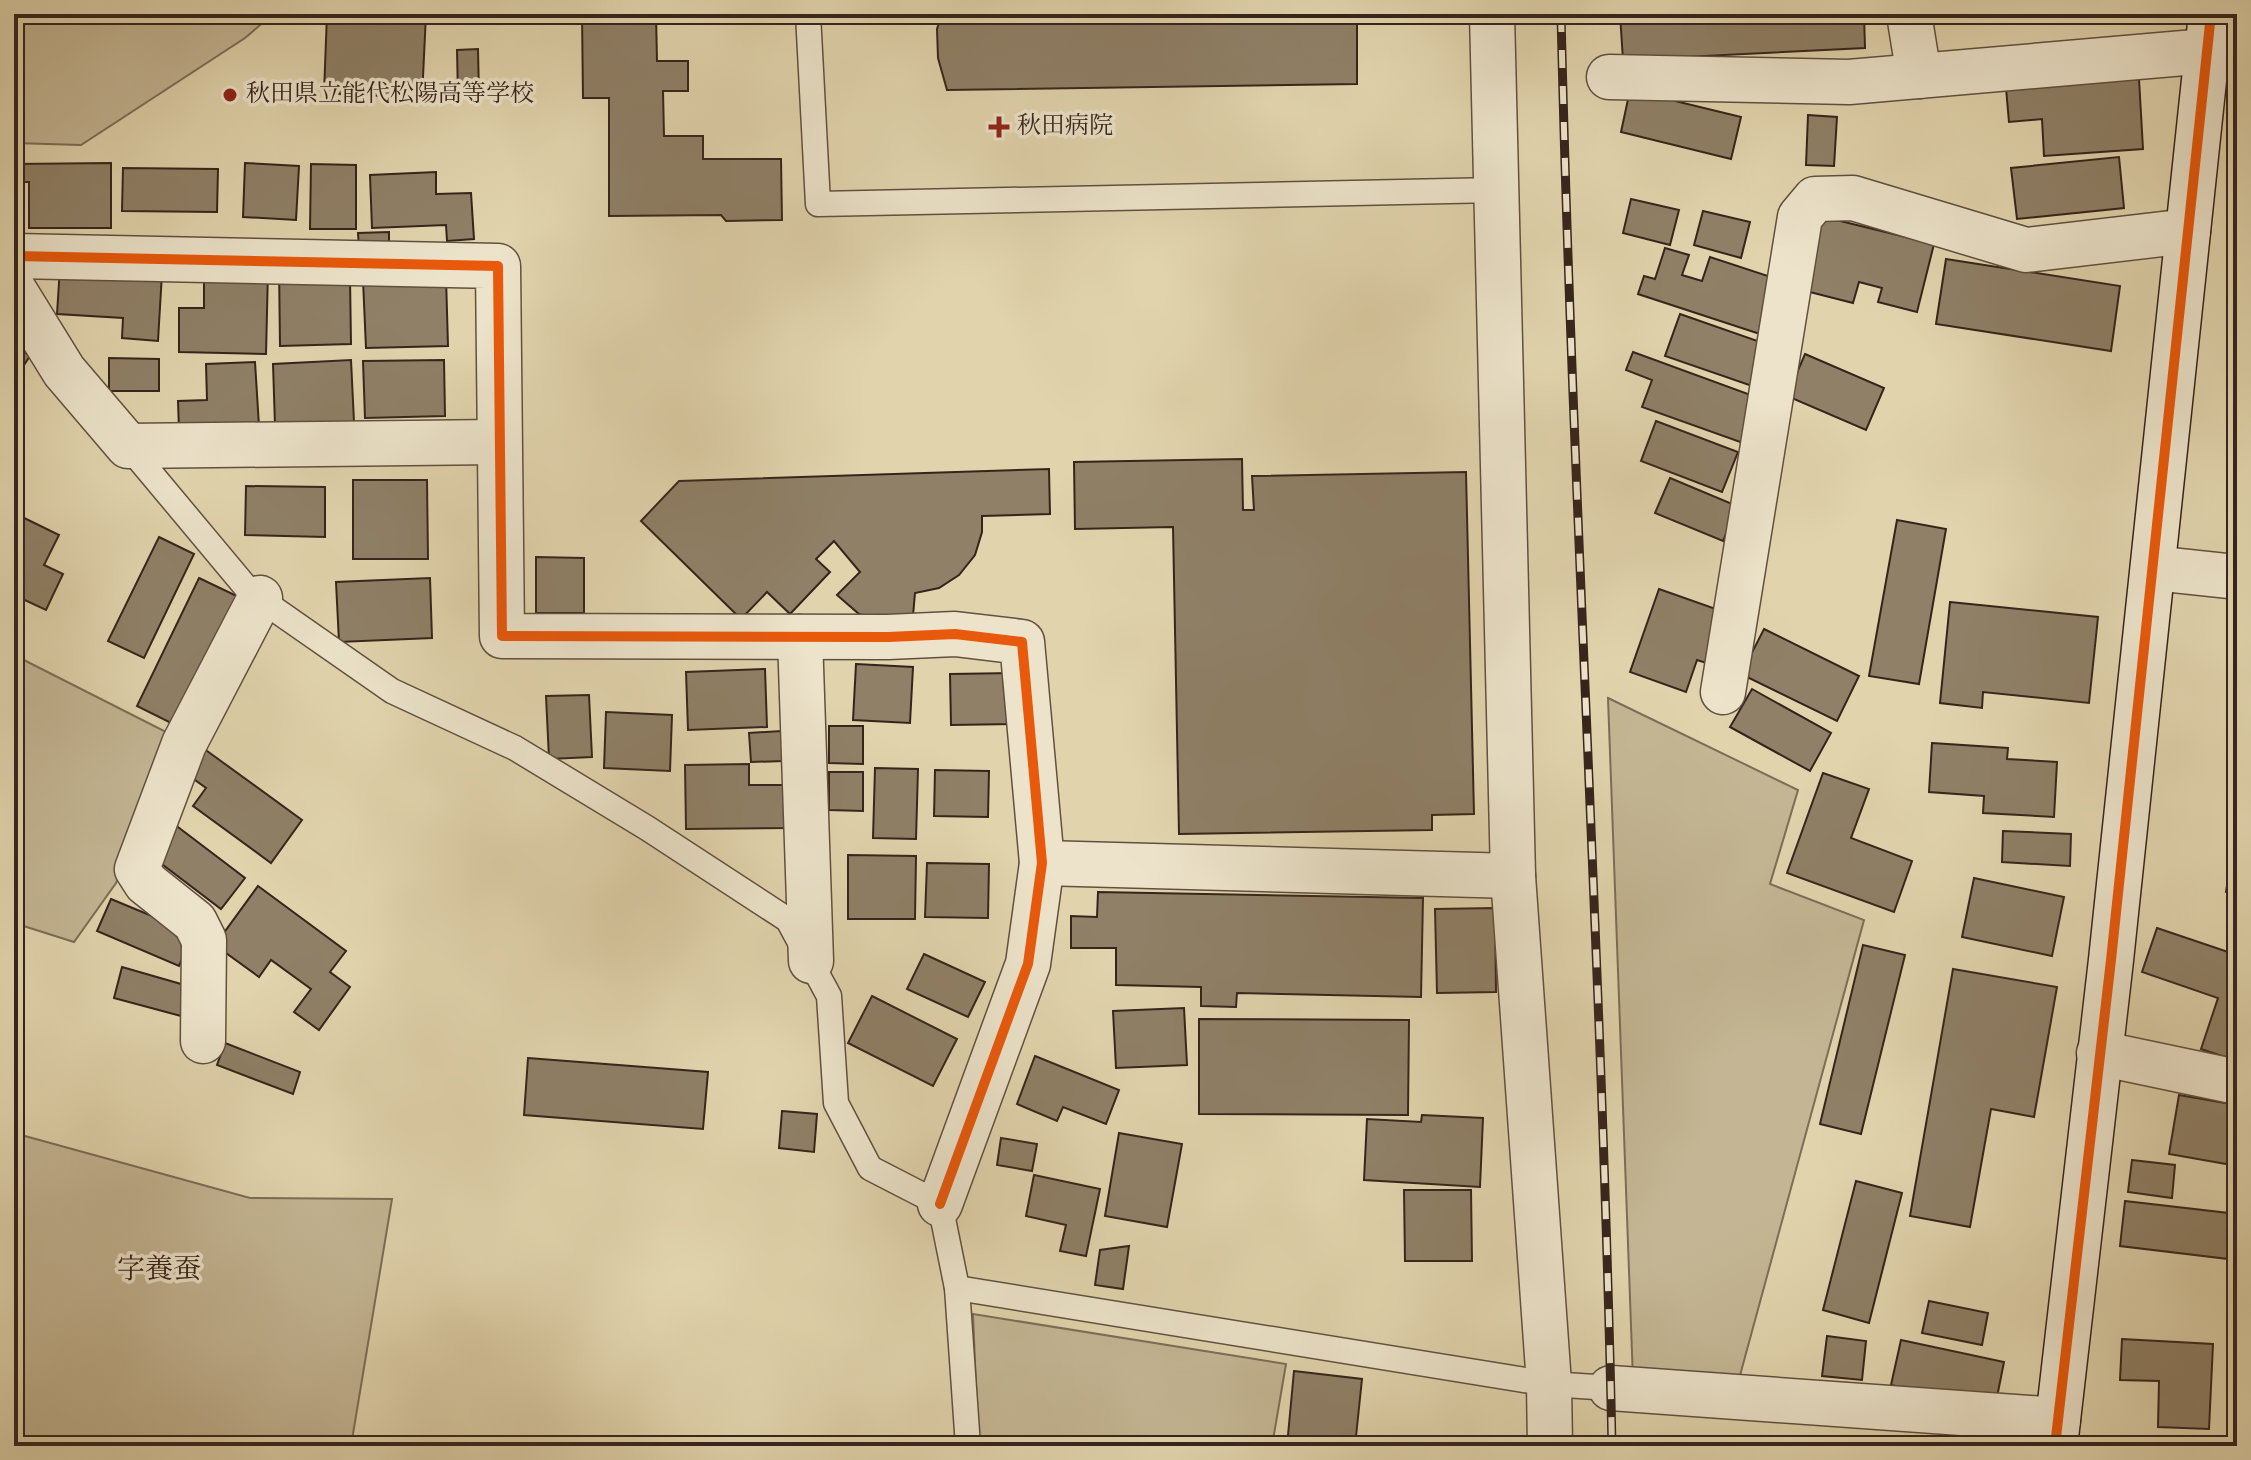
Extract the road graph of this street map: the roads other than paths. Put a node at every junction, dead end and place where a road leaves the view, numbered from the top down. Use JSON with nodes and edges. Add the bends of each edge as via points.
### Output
{"nodes":[{"id":1,"x":808,"y":14,"type":"edge"},
{"id":2,"x":1492,"y":14,"type":"edge"},
{"id":3,"x":1909,"y":14,"type":"edge"},
{"id":4,"x":2209,"y":33,"type":"edge"},
{"id":5,"x":1919,"y":76,"type":"junction"},
{"id":6,"x":1609,"y":77,"type":"dead end"},
{"id":7,"x":1497,"y":190,"type":"junction"},
{"id":8,"x":2188,"y":231,"type":"junction"},
{"id":9,"x":14,"y":256,"type":"edge"},
{"id":10,"x":14,"y":290,"type":"edge"},
{"id":11,"x":498,"y":442,"type":"junction"},
{"id":12,"x":128,"y":446,"type":"junction"},
{"id":13,"x":2153,"y":568,"type":"junction"},
{"id":14,"x":2237,"y":577,"type":"edge"},
{"id":15,"x":260,"y":598,"type":"junction"},
{"id":16,"x":800,"y":637,"type":"junction"},
{"id":17,"x":1723,"y":692,"type":"dead end"},
{"id":18,"x":1042,"y":863,"type":"junction"},
{"id":19,"x":1513,"y":876,"type":"junction"},
{"id":20,"x":811,"y":961,"type":"junction"},
{"id":21,"x":203,"y":1041,"type":"dead end"},
{"id":22,"x":2099,"y":1053,"type":"junction"},
{"id":23,"x":2237,"y":1082,"type":"edge"},
{"id":24,"x":940,"y":1204,"type":"junction"},
{"id":25,"x":957,"y":1288,"type":"junction"},
{"id":26,"x":1549,"y":1384,"type":"junction"},
{"id":27,"x":1611,"y":1388,"type":"joint"},
{"id":28,"x":2056,"y":1433,"type":"edge"},
{"id":29,"x":968,"y":1446,"type":"edge"},
{"id":30,"x":1550,"y":1446,"type":"edge"}],
"edges":[{"from":1,"to":7,"type":"lane","via":[[818,204]]},
{"from":2,"to":7,"type":"street"},
{"from":3,"to":5,"type":"street"},
{"from":4,"to":5,"type":"street"},
{"from":4,"to":8,"type":"street"},
{"from":5,"to":6,"type":"street","via":[[1849,82]]},
{"from":7,"to":19,"type":"street"},
{"from":8,"to":13,"type":"street"},
{"from":8,"to":17,"type":"street","via":[[2026,250],[1853,198],[1815,199],[1800,217]]},
{"from":9,"to":11,"type":"street","via":[[498,266]]},
{"from":10,"to":12,"type":"street","via":[[64,371]]},
{"from":11,"to":12,"type":"street"},
{"from":11,"to":16,"type":"street","via":[[502,636]]},
{"from":12,"to":15,"type":"lane"},
{"from":13,"to":14,"type":"street"},
{"from":13,"to":22,"type":"street"},
{"from":15,"to":20,"type":"lane","via":[[392,691],[515,748],[788,920]]},
{"from":15,"to":21,"type":"street","via":[[184,744],[137,869],[146,883],[195,922],[204,940]]},
{"from":16,"to":18,"type":"street","via":[[955,634],[1022,642]]},
{"from":16,"to":20,"type":"street"},
{"from":18,"to":19,"type":"street"},
{"from":18,"to":24,"type":"street","via":[[1028,964]]},
{"from":19,"to":26,"type":"street"},
{"from":20,"to":24,"type":"lane","via":[[829,996],[836,1103],[870,1168]]},
{"from":22,"to":23,"type":"street"},
{"from":22,"to":28,"type":"street"},
{"from":24,"to":25,"type":"lane"},
{"from":25,"to":26,"type":"lane"},
{"from":25,"to":29,"type":"lane"},
{"from":26,"to":27,"type":"lane"},
{"from":26,"to":30,"type":"street"},
{"from":27,"to":28,"type":"street"}]}
